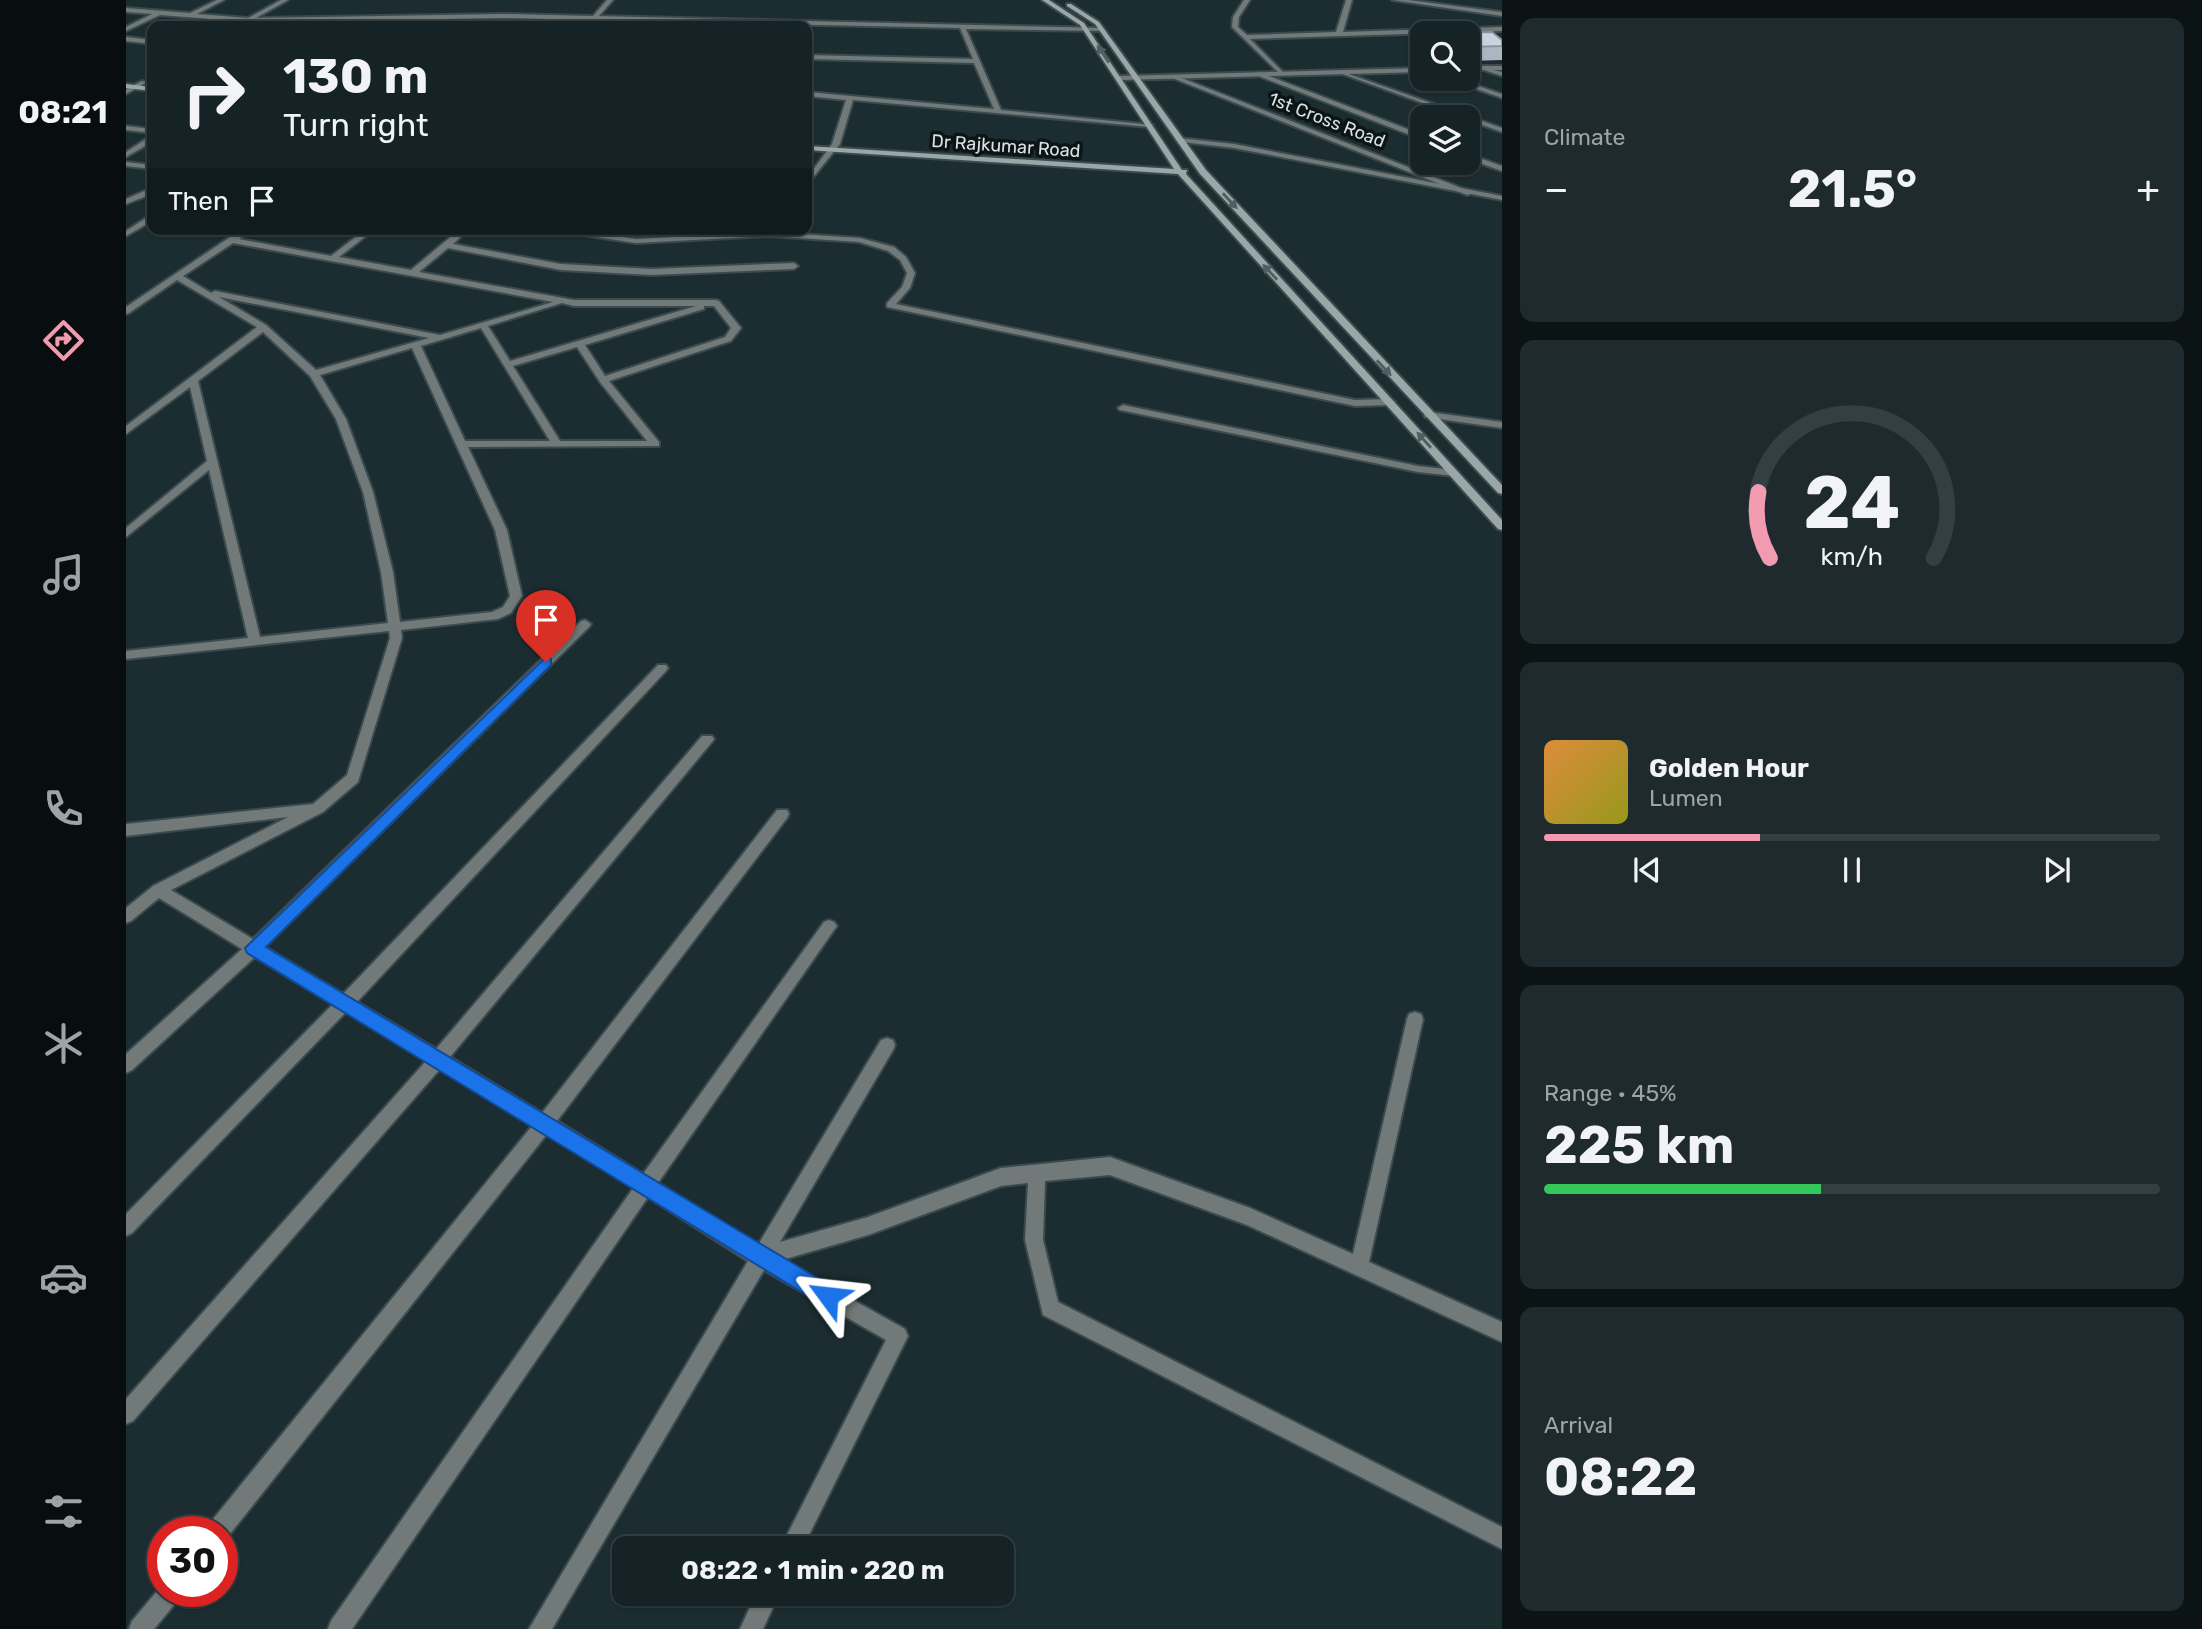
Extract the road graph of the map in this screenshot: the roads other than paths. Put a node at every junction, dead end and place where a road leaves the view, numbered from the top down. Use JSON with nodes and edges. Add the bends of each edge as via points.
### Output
{"nodes":[{"id":1,"x":221,"y":0,"type":"edge"},
{"id":2,"x":285,"y":0,"type":"edge"},
{"id":3,"x":610,"y":0,"type":"edge"},
{"id":4,"x":1045,"y":0,"type":"edge"},
{"id":5,"x":1062,"y":0,"type":"edge"},
{"id":6,"x":1247,"y":0,"type":"edge"},
{"id":7,"x":1349,"y":0,"type":"edge"},
{"id":8,"x":1395,"y":0,"type":"edge"},
{"id":9,"x":126,"y":10,"type":"edge"},
{"id":10,"x":160,"y":13,"type":"junction"},
{"id":11,"x":1502,"y":14,"type":"edge"},
{"id":12,"x":189,"y":16,"type":"junction"},
{"id":13,"x":504,"y":16,"type":"junction"},
{"id":14,"x":414,"y":17,"type":"junction"},
{"id":15,"x":594,"y":19,"type":"junction"},
{"id":16,"x":249,"y":20,"type":"junction"},
{"id":17,"x":408,"y":21,"type":"edge"},
{"id":18,"x":498,"y":21,"type":"edge"},
{"id":19,"x":686,"y":21,"type":"edge"},
{"id":20,"x":812,"y":24,"type":"edge"},
{"id":21,"x":962,"y":27,"type":"junction"},
{"id":22,"x":126,"y":29,"type":"edge"},
{"id":23,"x":1502,"y":29,"type":"edge"},
{"id":24,"x":1086,"y":30,"type":"junction"},
{"id":25,"x":1103,"y":30,"type":"junction"},
{"id":26,"x":1339,"y":34,"type":"junction"},
{"id":27,"x":1245,"y":37,"type":"junction"},
{"id":28,"x":126,"y":39,"type":"edge"},
{"id":29,"x":147,"y":41,"type":"edge"},
{"id":30,"x":812,"y":57,"type":"edge"},
{"id":31,"x":975,"y":61,"type":"junction"},
{"id":32,"x":1483,"y":68,"type":"joint"},
{"id":33,"x":1502,"y":68,"type":"edge"},
{"id":34,"x":1410,"y":70,"type":"edge"},
{"id":35,"x":1342,"y":72,"type":"junction"},
{"id":36,"x":1280,"y":73,"type":"junction"},
{"id":37,"x":1258,"y":74,"type":"junction"},
{"id":38,"x":1502,"y":74,"type":"edge"},
{"id":39,"x":1172,"y":76,"type":"junction"},
{"id":40,"x":1137,"y":77,"type":"junction"},
{"id":41,"x":1120,"y":78,"type":"junction"},
{"id":42,"x":126,"y":80,"type":"edge"},
{"id":43,"x":147,"y":83,"type":"edge"},
{"id":44,"x":147,"y":83,"type":"edge"},
{"id":45,"x":126,"y":86,"type":"edge"},
{"id":46,"x":135,"y":87,"type":"junction"},
{"id":47,"x":147,"y":88,"type":"edge"},
{"id":48,"x":1480,"y":89,"type":"edge"},
{"id":49,"x":126,"y":92,"type":"edge"},
{"id":50,"x":812,"y":94,"type":"edge"},
{"id":51,"x":1502,"y":96,"type":"edge"},
{"id":52,"x":850,"y":97,"type":"junction"},
{"id":53,"x":1434,"y":105,"type":"edge"},
{"id":54,"x":998,"y":111,"type":"junction"},
{"id":55,"x":1480,"y":122,"type":"edge"},
{"id":56,"x":1149,"y":125,"type":"junction"},
{"id":57,"x":126,"y":128,"type":"edge"},
{"id":58,"x":147,"y":130,"type":"edge"},
{"id":59,"x":1502,"y":130,"type":"edge"},
{"id":60,"x":1410,"y":133,"type":"edge"},
{"id":61,"x":1182,"y":140,"type":"junction"},
{"id":62,"x":147,"y":142,"type":"edge"},
{"id":63,"x":812,"y":143,"type":"edge"},
{"id":64,"x":834,"y":147,"type":"junction"},
{"id":65,"x":812,"y":148,"type":"edge"},
{"id":66,"x":126,"y":155,"type":"edge"},
{"id":67,"x":1480,"y":161,"type":"edge"},
{"id":68,"x":1197,"y":163,"type":"junction"},
{"id":69,"x":126,"y":164,"type":"edge"},
{"id":70,"x":1173,"y":164,"type":"junction"},
{"id":71,"x":147,"y":166,"type":"edge"},
{"id":72,"x":1502,"y":169,"type":"edge"},
{"id":73,"x":1180,"y":172,"type":"junction"},
{"id":74,"x":1203,"y":172,"type":"junction"},
{"id":75,"x":812,"y":176,"type":"edge"},
{"id":76,"x":147,"y":193,"type":"edge"},
{"id":77,"x":1471,"y":193,"type":"junction"},
{"id":78,"x":1502,"y":198,"type":"edge"},
{"id":79,"x":126,"y":202,"type":"edge"},
{"id":80,"x":147,"y":221,"type":"edge"},
{"id":81,"x":126,"y":234,"type":"edge"},
{"id":82,"x":239,"y":235,"type":"edge"},
{"id":83,"x":363,"y":235,"type":"edge"},
{"id":84,"x":458,"y":235,"type":"edge"},
{"id":85,"x":592,"y":235,"type":"edge"},
{"id":86,"x":642,"y":235,"type":"edge"},
{"id":87,"x":707,"y":235,"type":"edge"},
{"id":88,"x":733,"y":235,"type":"edge"},
{"id":89,"x":810,"y":235,"type":"edge"},
{"id":90,"x":705,"y":238,"type":"junction"},
{"id":91,"x":232,"y":240,"type":"junction"},
{"id":92,"x":636,"y":241,"type":"junction"},
{"id":93,"x":446,"y":245,"type":"junction"},
{"id":94,"x":332,"y":259,"type":"junction"},
{"id":95,"x":794,"y":266,"type":"dead end"},
{"id":96,"x":412,"y":274,"type":"junction"},
{"id":97,"x":178,"y":276,"type":"junction"},
{"id":98,"x":203,"y":291,"type":"junction"},
{"id":99,"x":563,"y":301,"type":"junction"},
{"id":100,"x":716,"y":303,"type":"junction"},
{"id":101,"x":126,"y":311,"type":"edge"},
{"id":102,"x":483,"y":324,"type":"junction"},
{"id":103,"x":263,"y":327,"type":"junction"},
{"id":104,"x":440,"y":337,"type":"junction"},
{"id":105,"x":579,"y":343,"type":"junction"},
{"id":106,"x":415,"y":344,"type":"junction"},
{"id":107,"x":508,"y":365,"type":"junction"},
{"id":108,"x":314,"y":374,"type":"junction"},
{"id":109,"x":192,"y":380,"type":"junction"},
{"id":110,"x":603,"y":380,"type":"junction"},
{"id":111,"x":1390,"y":402,"type":"junction"},
{"id":112,"x":1123,"y":408,"type":"dead end"},
{"id":113,"x":1429,"y":415,"type":"junction"},
{"id":114,"x":1502,"y":425,"type":"edge"},
{"id":115,"x":126,"y":432,"type":"edge"},
{"id":116,"x":460,"y":444,"type":"junction"},
{"id":117,"x":558,"y":444,"type":"junction"},
{"id":118,"x":212,"y":462,"type":"junction"},
{"id":119,"x":1454,"y":473,"type":"junction"},
{"id":120,"x":1502,"y":491,"type":"edge"},
{"id":121,"x":1502,"y":527,"type":"edge"},
{"id":122,"x":126,"y":534,"type":"edge"},
{"id":123,"x":585,"y":624,"type":"dead end"},
{"id":124,"x":394,"y":629,"type":"junction"},
{"id":125,"x":254,"y":643,"type":"junction"},
{"id":126,"x":126,"y":655,"type":"edge"},
{"id":127,"x":662,"y":668,"type":"dead end"},
{"id":128,"x":707,"y":739,"type":"dead end"},
{"id":129,"x":318,"y":808,"type":"junction"},
{"id":130,"x":782,"y":814,"type":"dead end"},
{"id":131,"x":126,"y":830,"type":"edge"},
{"id":132,"x":158,"y":890,"type":"junction"},
{"id":133,"x":126,"y":917,"type":"edge"},
{"id":134,"x":829,"y":926,"type":"dead end"},
{"id":135,"x":254,"y":948,"type":"junction"},
{"id":136,"x":345,"y":1003,"type":"junction"},
{"id":137,"x":1415,"y":1019,"type":"dead end"},
{"id":138,"x":887,"y":1045,"type":"dead end"},
{"id":139,"x":438,"y":1059,"type":"junction"},
{"id":140,"x":126,"y":1065,"type":"edge"},
{"id":141,"x":545,"y":1123,"type":"junction"},
{"id":142,"x":1037,"y":1173,"type":"junction"},
{"id":143,"x":646,"y":1185,"type":"junction"},
{"id":144,"x":126,"y":1227,"type":"edge"},
{"id":145,"x":759,"y":1257,"type":"junction"},
{"id":146,"x":1359,"y":1267,"type":"junction"},
{"id":147,"x":1502,"y":1332,"type":"edge"},
{"id":148,"x":126,"y":1414,"type":"edge"},
{"id":149,"x":230,"y":1516,"type":"edge"},
{"id":150,"x":798,"y":1536,"type":"edge"},
{"id":151,"x":1502,"y":1538,"type":"edge"},
{"id":152,"x":762,"y":1606,"type":"edge"},
{"id":153,"x":158,"y":1607,"type":"edge"},
{"id":154,"x":140,"y":1629,"type":"edge"},
{"id":155,"x":339,"y":1629,"type":"edge"},
{"id":156,"x":540,"y":1629,"type":"edge"},
{"id":157,"x":751,"y":1629,"type":"edge"}],
"edges":[{"from":1,"to":12,"type":"street"},
{"from":2,"to":16,"type":"street"},
{"from":3,"to":15,"type":"street"},
{"from":4,"to":24,"type":"main road"},
{"from":5,"to":25,"type":"main road"},
{"from":6,"to":27,"type":"street","via":[[1235,27]]},
{"from":7,"to":26,"type":"street"},
{"from":8,"to":11,"type":"street"},
{"from":9,"to":10,"type":"street"},
{"from":10,"to":12,"type":"street"},
{"from":10,"to":22,"type":"street"},
{"from":12,"to":16,"type":"street"},
{"from":13,"to":14,"type":"street"},
{"from":13,"to":15,"type":"street"},
{"from":13,"to":18,"type":"street"},
{"from":14,"to":16,"type":"street"},
{"from":14,"to":17,"type":"street"},
{"from":15,"to":19,"type":"street"},
{"from":20,"to":21,"type":"street"},
{"from":21,"to":24,"type":"street"},
{"from":21,"to":31,"type":"street"},
{"from":23,"to":26,"type":"street"},
{"from":24,"to":25,"type":"street"},
{"from":41,"to":24,"type":"main road","one_way":true},
{"from":25,"to":40,"type":"main road"},
{"from":26,"to":27,"type":"street"},
{"from":27,"to":36,"type":"street"},
{"from":28,"to":29,"type":"street"},
{"from":30,"to":31,"type":"street"},
{"from":31,"to":54,"type":"street"},
{"from":32,"to":33,"type":"street"},
{"from":32,"to":38,"type":"street"},
{"from":34,"to":35,"type":"street"},
{"from":35,"to":36,"type":"street"},
{"from":35,"to":53,"type":"street"},
{"from":36,"to":37,"type":"street"},
{"from":37,"to":39,"type":"street"},
{"from":37,"to":60,"type":"street"},
{"from":39,"to":40,"type":"street"},
{"from":39,"to":77,"type":"street","name":"1st Cross Road"},
{"from":40,"to":41,"type":"street"},
{"from":40,"to":61,"type":"main road"},
{"from":41,"to":56,"type":"main road"},
{"from":42,"to":43,"type":"main road"},
{"from":44,"to":46,"type":"street"},
{"from":45,"to":46,"type":"main road"},
{"from":46,"to":47,"type":"main road"},
{"from":46,"to":49,"type":"street"},
{"from":48,"to":51,"type":"street"},
{"from":50,"to":52,"type":"street"},
{"from":52,"to":54,"type":"street"},
{"from":52,"to":64,"type":"street"},
{"from":54,"to":56,"type":"street"},
{"from":55,"to":59,"type":"street"},
{"from":56,"to":70,"type":"main road"},
{"from":57,"to":58,"type":"street"},
{"from":61,"to":68,"type":"main road"},
{"from":61,"to":77,"type":"street"},
{"from":62,"to":66,"type":"street"},
{"from":63,"to":64,"type":"main road","name":"Dr Rajkumar Road"},
{"from":64,"to":65,"type":"main road","name":"Dr Rajkumar Road"},
{"from":64,"to":70,"type":"main road","name":"Dr Rajkumar Road"},
{"from":64,"to":73,"type":"main road","name":"Dr Rajkumar Road"},
{"from":64,"to":75,"type":"street"},
{"from":67,"to":72,"type":"street"},
{"from":68,"to":70,"type":"main road","name":"Dr Rajkumar Road"},
{"from":68,"to":74,"type":"main road"},
{"from":69,"to":71,"type":"street"},
{"from":70,"to":73,"type":"main road"},
{"from":73,"to":74,"type":"main road","name":"Dr Rajkumar Road"},
{"from":111,"to":73,"type":"main road","one_way":true},
{"from":74,"to":113,"type":"main road","one_way":true},
{"from":76,"to":79,"type":"street"},
{"from":77,"to":78,"type":"street"},
{"from":80,"to":81,"type":"street"},
{"from":82,"to":91,"type":"street"},
{"from":83,"to":94,"type":"street"},
{"from":84,"to":93,"type":"street"},
{"from":85,"to":92,"type":"street"},
{"from":86,"to":92,"type":"street"},
{"from":87,"to":90,"type":"street"},
{"from":88,"to":90,"type":"street"},
{"from":89,"to":111,"type":"street","via":[[891,248],[911,273],[906,288],[890,305],[1355,403]]},
{"from":90,"to":92,"type":"street"},
{"from":91,"to":94,"type":"street"},
{"from":91,"to":97,"type":"street"},
{"from":93,"to":95,"type":"street","via":[[561,267],[638,272]]},
{"from":93,"to":96,"type":"street"},
{"from":94,"to":96,"type":"street"},
{"from":96,"to":99,"type":"street"},
{"from":97,"to":98,"type":"street"},
{"from":97,"to":101,"type":"street"},
{"from":98,"to":103,"type":"street"},
{"from":98,"to":104,"type":"street"},
{"from":99,"to":100,"type":"street"},
{"from":99,"to":102,"type":"street"},
{"from":100,"to":105,"type":"street"},
{"from":100,"to":110,"type":"street","via":[[736,328],[728,339]]},
{"from":102,"to":104,"type":"street"},
{"from":102,"to":107,"type":"street"},
{"from":103,"to":108,"type":"street"},
{"from":103,"to":109,"type":"street"},
{"from":104,"to":106,"type":"street"},
{"from":105,"to":107,"type":"street"},
{"from":105,"to":110,"type":"street"},
{"from":106,"to":108,"type":"street"},
{"from":106,"to":116,"type":"street"},
{"from":107,"to":117,"type":"street"},
{"from":108,"to":124,"type":"street","via":[[341,419],[368,492],[387,572]]},
{"from":109,"to":115,"type":"street"},
{"from":109,"to":118,"type":"street"},
{"from":110,"to":117,"type":"street","via":[[655,444]]},
{"from":119,"to":111,"type":"main road","one_way":true},
{"from":112,"to":119,"type":"street"},
{"from":113,"to":114,"type":"street"},
{"from":113,"to":120,"type":"main road"},
{"from":116,"to":117,"type":"street"},
{"from":116,"to":124,"type":"street","via":[[501,530],[516,596],[507,610],[494,616]]},
{"from":118,"to":122,"type":"street"},
{"from":118,"to":125,"type":"street"},
{"from":119,"to":121,"type":"main road"},
{"from":123,"to":135,"type":"street"},
{"from":124,"to":125,"type":"street"},
{"from":124,"to":129,"type":"street","via":[[396,638],[353,778]]},
{"from":125,"to":126,"type":"street"},
{"from":127,"to":136,"type":"street"},
{"from":128,"to":139,"type":"street"},
{"from":129,"to":131,"type":"street"},
{"from":129,"to":132,"type":"street"},
{"from":130,"to":141,"type":"street"},
{"from":132,"to":133,"type":"street"},
{"from":132,"to":135,"type":"street"},
{"from":134,"to":143,"type":"street"},
{"from":135,"to":136,"type":"street"},
{"from":135,"to":140,"type":"street"},
{"from":136,"to":139,"type":"street"},
{"from":136,"to":144,"type":"street"},
{"from":137,"to":146,"type":"street"},
{"from":138,"to":145,"type":"street"},
{"from":139,"to":141,"type":"street"},
{"from":139,"to":148,"type":"street"},
{"from":141,"to":143,"type":"street"},
{"from":141,"to":149,"type":"street"},
{"from":142,"to":145,"type":"street","via":[[1000,1177],[868,1226]]},
{"from":142,"to":146,"type":"street","via":[[1110,1167],[1250,1217]]},
{"from":142,"to":151,"type":"street","via":[[1034,1240],[1050,1308]]},
{"from":143,"to":145,"type":"street"},
{"from":143,"to":155,"type":"street"},
{"from":145,"to":150,"type":"street","via":[[898,1336]]},
{"from":145,"to":156,"type":"street"},
{"from":146,"to":147,"type":"street"},
{"from":152,"to":157,"type":"street"},
{"from":153,"to":154,"type":"street"}]}
